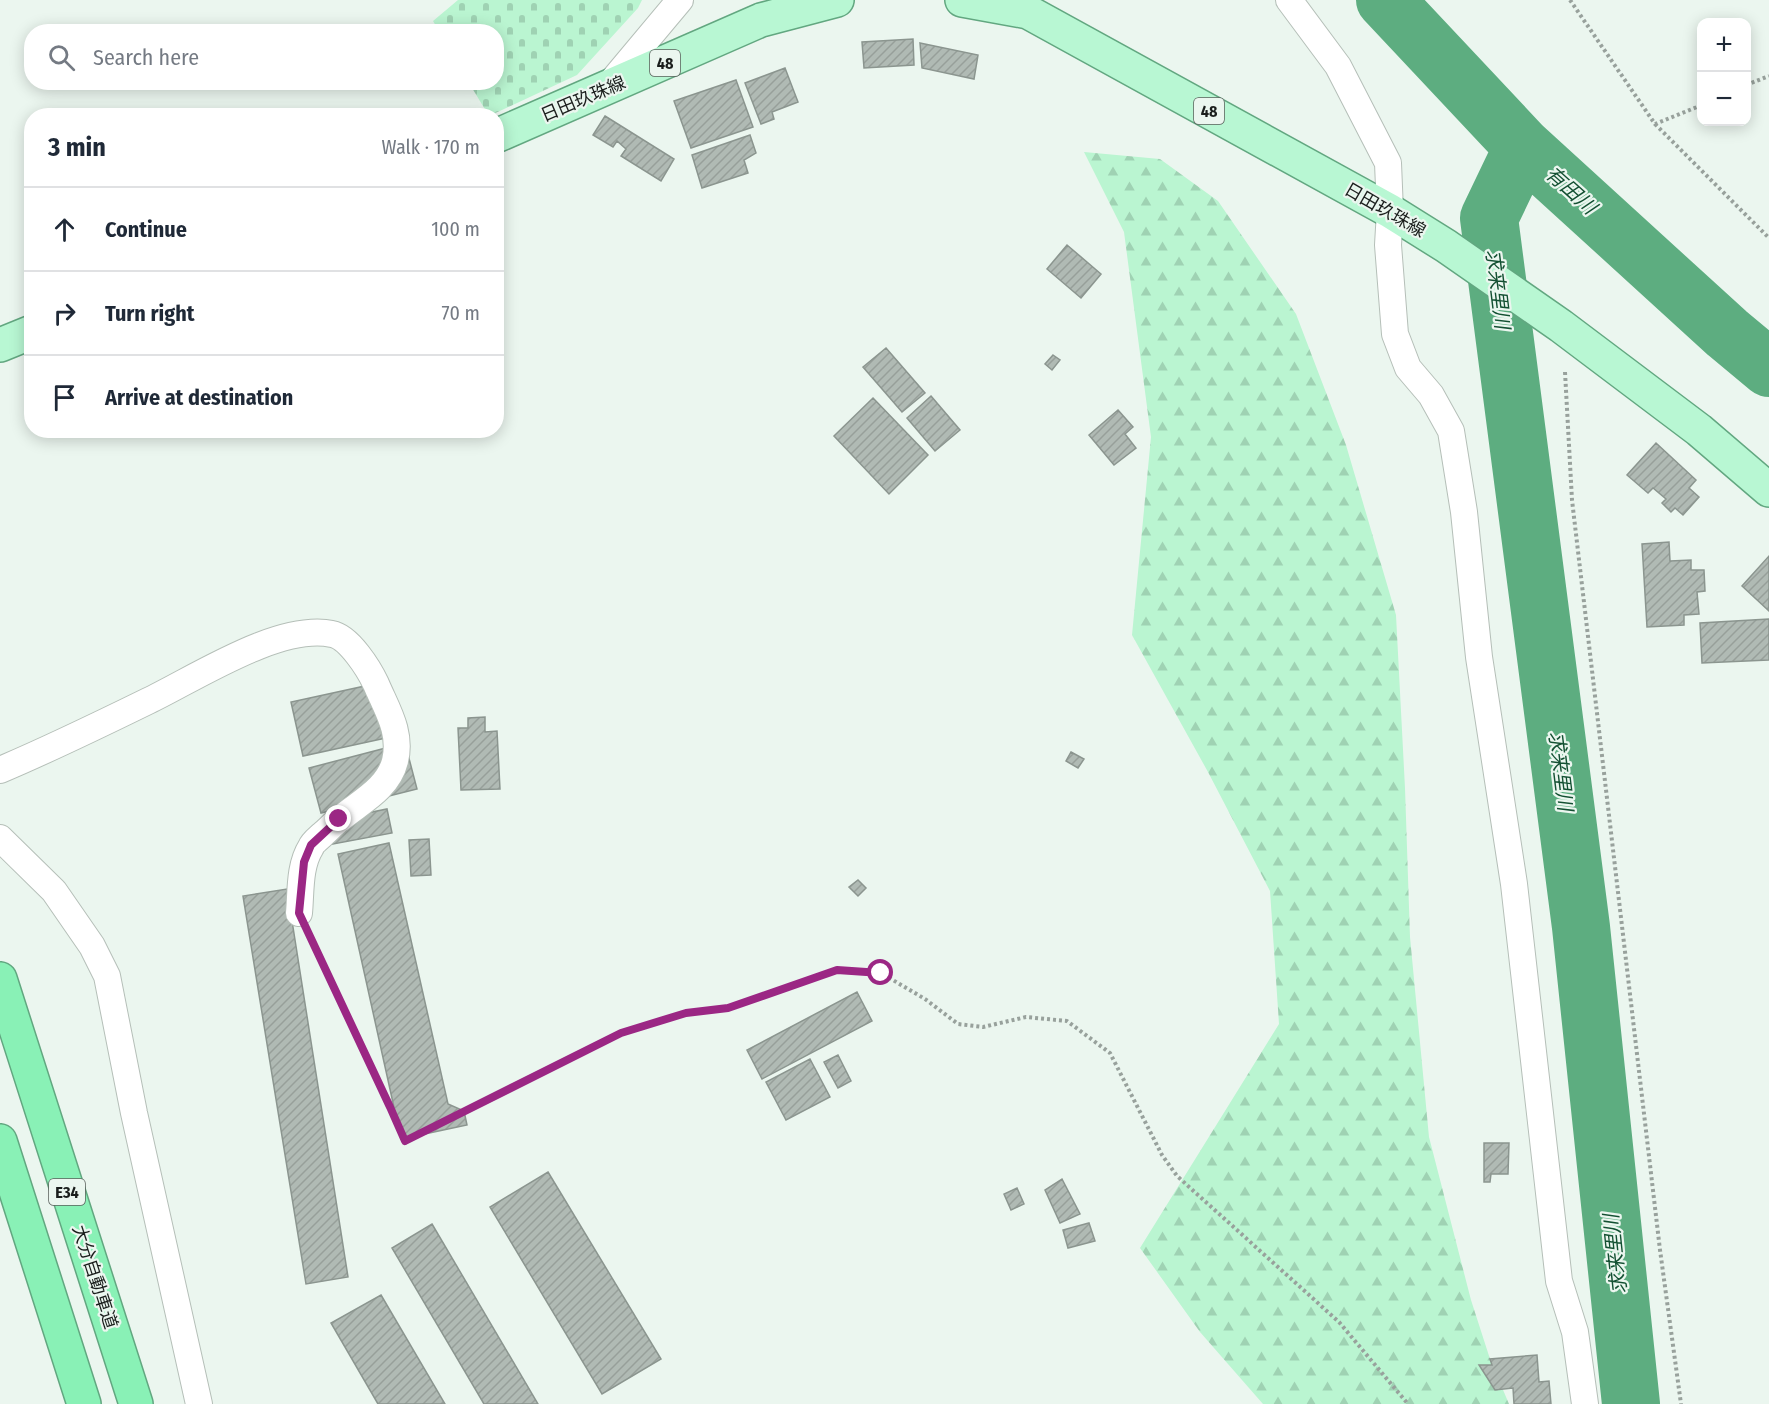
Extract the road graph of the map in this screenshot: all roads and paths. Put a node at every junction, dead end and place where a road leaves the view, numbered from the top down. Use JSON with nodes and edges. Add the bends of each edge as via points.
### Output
{"nodes":[{"id":1,"x":680,"y":0,"type":"edge"},
{"id":2,"x":837,"y":0,"type":"edge"},
{"id":3,"x":962,"y":0,"type":"edge"},
{"id":4,"x":1289,"y":0,"type":"edge"},
{"id":5,"x":1570,"y":0,"type":"edge"},
{"id":6,"x":1769,"y":76,"type":"edge"},
{"id":7,"x":1751,"y":83,"type":"edge"},
{"id":8,"x":606,"y":89,"type":"junction"},
{"id":9,"x":1697,"y":107,"type":"edge"},
{"id":10,"x":1655,"y":124,"type":"junction"},
{"id":11,"x":504,"y":133,"type":"edge"},
{"id":12,"x":1390,"y":211,"type":"junction"},
{"id":13,"x":1769,"y":238,"type":"edge"},
{"id":14,"x":24,"y":335,"type":"edge"},
{"id":15,"x":0,"y":345,"type":"edge"},
{"id":16,"x":1565,"y":371,"type":"dead end"},
{"id":17,"x":1769,"y":490,"type":"edge"},
{"id":18,"x":0,"y":770,"type":"edge"},
{"id":19,"x":0,"y":838,"type":"edge"},
{"id":20,"x":299,"y":913,"type":"joint"},
{"id":21,"x":0,"y":979,"type":"edge"},
{"id":22,"x":0,"y":1141,"type":"edge"},
{"id":23,"x":84,"y":1404,"type":"edge"},
{"id":24,"x":136,"y":1404,"type":"edge"},
{"id":25,"x":199,"y":1404,"type":"edge"},
{"id":26,"x":1408,"y":1404,"type":"edge"},
{"id":27,"x":1585,"y":1404,"type":"edge"},
{"id":28,"x":1681,"y":1404,"type":"edge"}],
"edges":[{"from":1,"to":8,"type":"street"},
{"from":2,"to":8,"type":"main road","name":"日田玖珠線","number":"48","via":[[761,20]]},
{"from":3,"to":12,"type":"main road","name":"日田玖珠線","number":"48","via":[[1028,12]]},
{"from":4,"to":12,"type":"street","via":[[1338,66],[1388,163]]},
{"from":5,"to":10,"type":"path"},
{"from":6,"to":7,"type":"path"},
{"from":8,"to":11,"type":"main road","name":"日田玖珠線","number":"48"},
{"from":9,"to":10,"type":"path"},
{"from":10,"to":13,"type":"path"},
{"from":12,"to":17,"type":"main road","name":"日田玖珠線","number":"48","via":[[1561,326],[1699,430]]},
{"from":12,"to":27,"type":"street","via":[[1388,245],[1395,334],[1408,368],[1431,395],[1451,430],[1479,657],[1514,884],[1559,1281],[1575,1332]]},
{"from":14,"to":15,"type":"main road"},
{"from":16,"to":28,"type":"path","via":[[1572,500]]},
{"from":18,"to":20,"type":"street","via":[[250,650],[290,636],[336,634],[354,650],[372,676],[396,731],[395,760],[374,794],[311,845],[304,862]]},
{"from":19,"to":25,"type":"street","via":[[54,891],[92,946],[107,976]]},
{"from":20,"to":26,"type":"path","via":[[405,1141],[621,1033],[686,1013],[728,1008],[837,970],[881,973],[958,1024],[983,1027],[1026,1017],[1067,1021],[1110,1053],[1162,1155],[1177,1176],[1339,1323]]},
{"from":21,"to":24,"type":"highway","name":"大分自動車道","number":"E34"},
{"from":22,"to":23,"type":"highway"}]}
